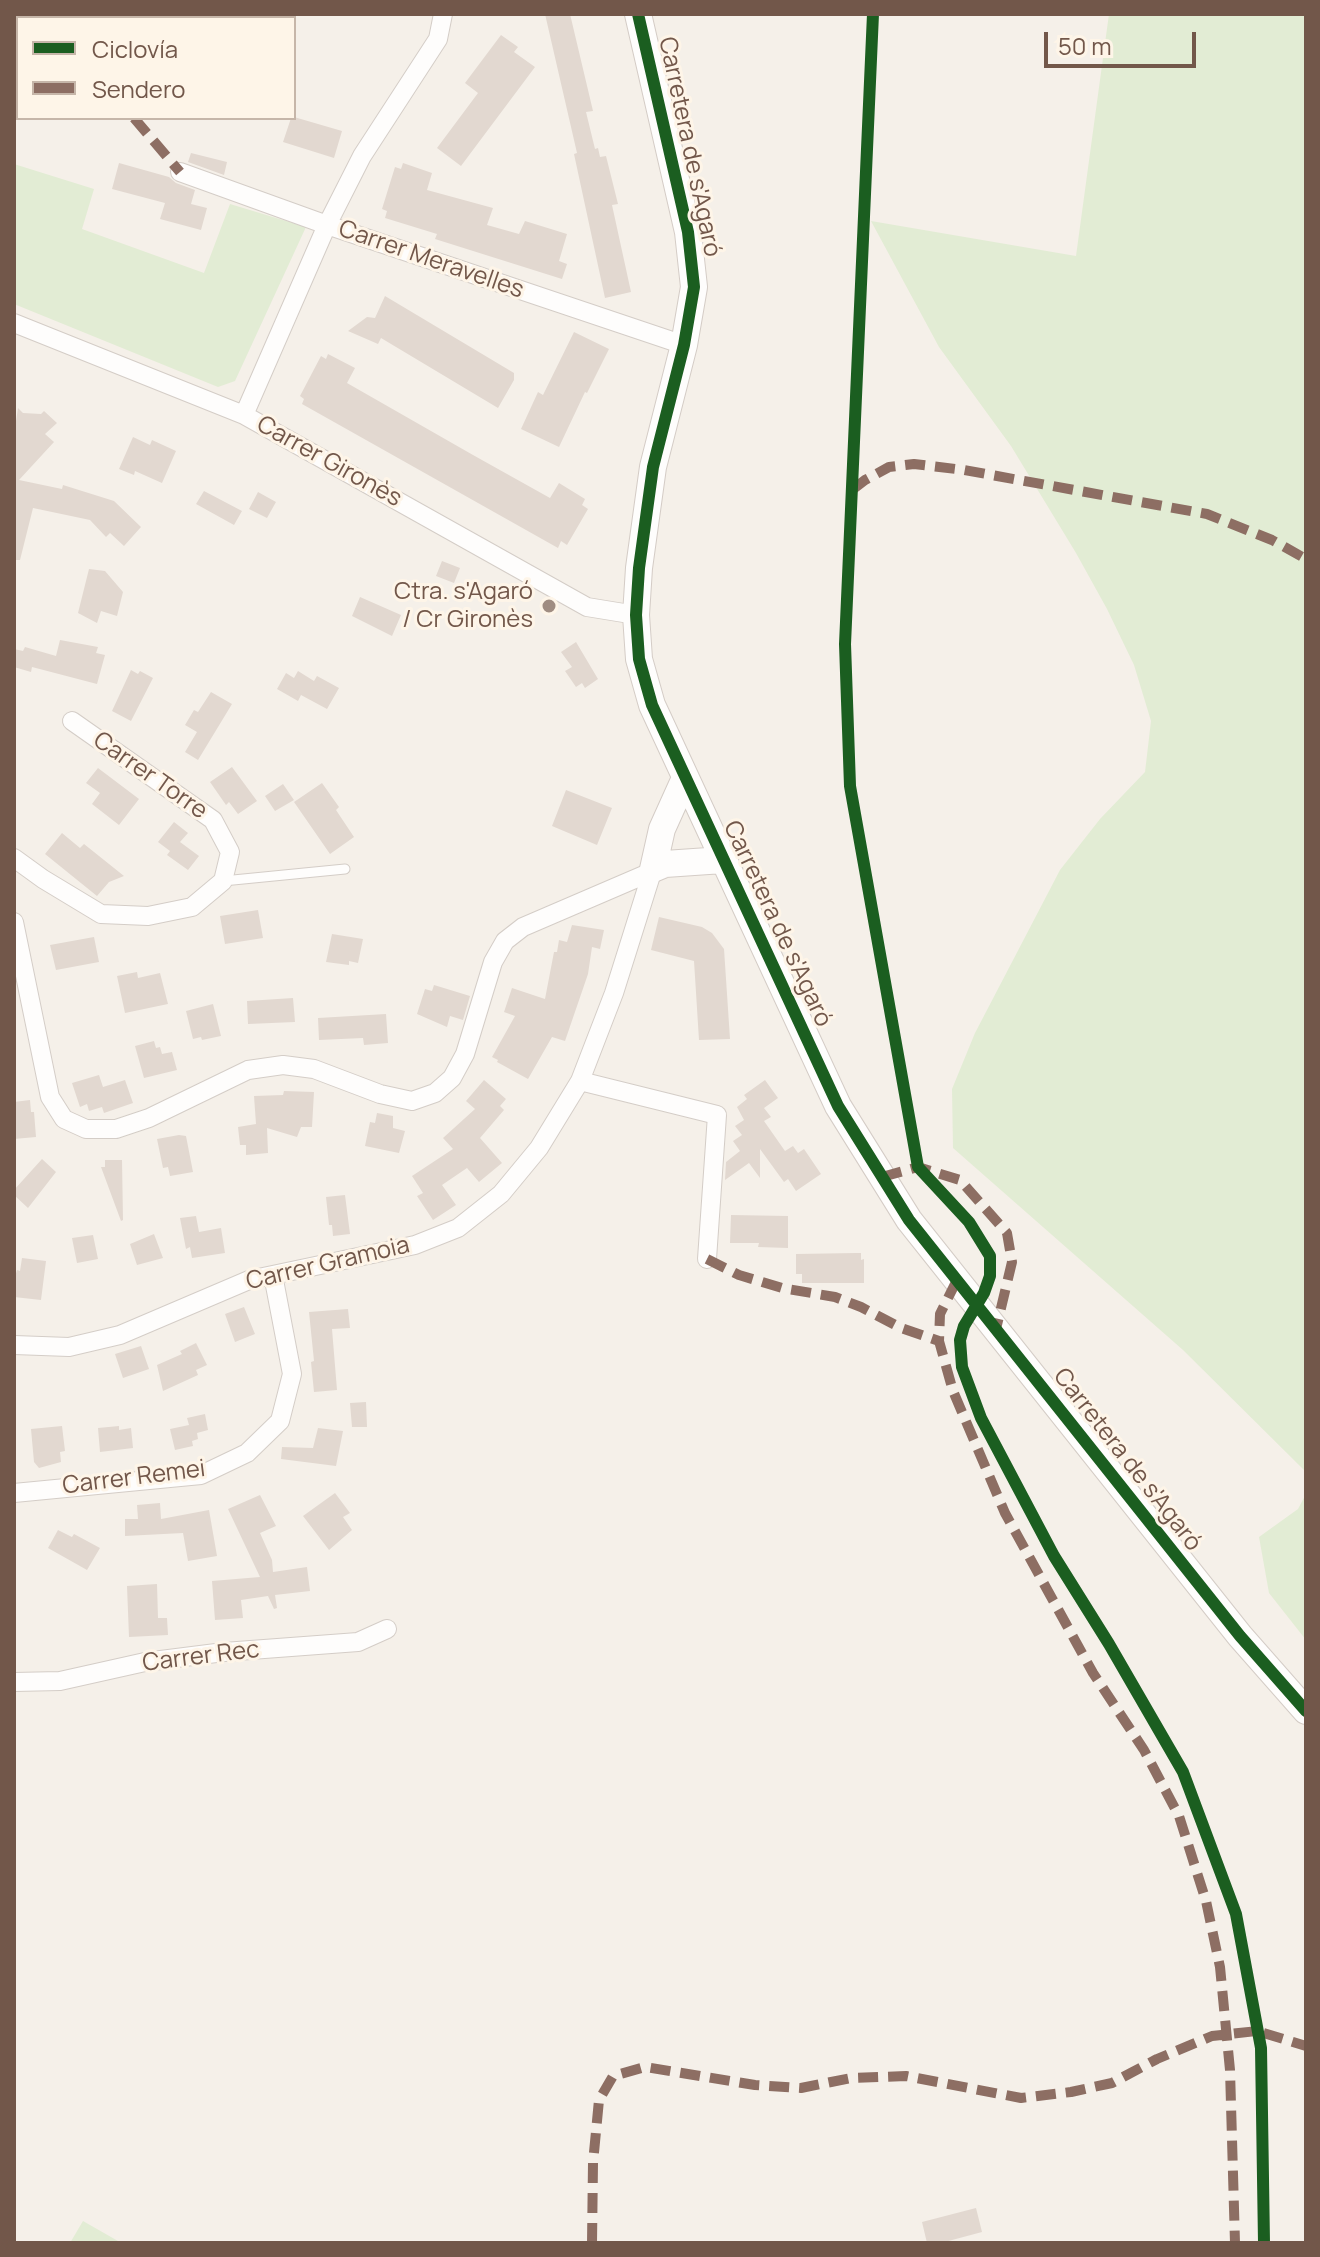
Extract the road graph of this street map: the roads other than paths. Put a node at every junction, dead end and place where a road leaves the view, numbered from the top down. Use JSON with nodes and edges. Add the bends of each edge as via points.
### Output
{"nodes":[{"id":1,"x":443,"y":14,"type":"edge"},
{"id":2,"x":638,"y":14,"type":"edge"},
{"id":3,"x":180,"y":172,"type":"dead end"},
{"id":4,"x":327,"y":225,"type":"junction"},
{"id":5,"x":14,"y":323,"type":"edge"},
{"id":6,"x":684,"y":345,"type":"junction"},
{"id":7,"x":244,"y":415,"type":"junction"},
{"id":8,"x":636,"y":615,"type":"junction"},
{"id":9,"x":72,"y":721,"type":"dead end"},
{"id":10,"x":685,"y":778,"type":"junction"},
{"id":11,"x":707,"y":827,"type":"junction"},
{"id":12,"x":662,"y":829,"type":"junction"},
{"id":13,"x":14,"y":858,"type":"edge"},
{"id":14,"x":723,"y":860,"type":"junction"},
{"id":15,"x":688,"y":862,"type":"junction"},
{"id":16,"x":345,"y":869,"type":"dead end"},
{"id":17,"x":652,"y":871,"type":"junction"},
{"id":18,"x":223,"y":881,"type":"junction"},
{"id":19,"x":14,"y":922,"type":"edge"},
{"id":20,"x":580,"y":1081,"type":"junction"},
{"id":21,"x":707,"y":1259,"type":"dead end"},
{"id":22,"x":273,"y":1275,"type":"junction"},
{"id":23,"x":14,"y":1345,"type":"edge"},
{"id":24,"x":14,"y":1493,"type":"edge"},
{"id":25,"x":387,"y":1629,"type":"dead end"},
{"id":26,"x":14,"y":1682,"type":"edge"},
{"id":27,"x":1306,"y":1711,"type":"edge"}],
"edges":[{"from":1,"to":4,"type":"street","via":[[438,39],[362,156]]},
{"from":2,"to":6,"type":"street","name":"Carretera de s'Agaró","via":[[688,232],[694,287]]},
{"from":3,"to":4,"type":"street","name":"Carrer Meravelles"},
{"from":4,"to":6,"type":"street","name":"Carrer Meravelles"},
{"from":4,"to":7,"type":"street"},
{"from":5,"to":7,"type":"street","name":"Carrer Gironès"},
{"from":6,"to":8,"type":"street","name":"Carretera de s'Agaró","via":[[653,467]]},
{"from":7,"to":8,"type":"street","name":"Carrer Gironès","via":[[587,607]]},
{"from":8,"to":10,"type":"street","name":"Carretera de s'Agaró","via":[[639,659],[652,705]]},
{"from":9,"to":18,"type":"street","name":"Carrer Torre","via":[[213,820],[230,852]]},
{"from":10,"to":11,"type":"street","name":"Carretera de s'Agaró"},
{"from":10,"to":12,"type":"street"},
{"from":11,"to":12,"type":"street"},
{"from":11,"to":14,"type":"street","name":"Carretera de s'Agaró"},
{"from":11,"to":15,"type":"street"},
{"from":12,"to":17,"type":"street"},
{"from":13,"to":18,"type":"street","via":[[101,914],[148,916],[192,907]]},
{"from":14,"to":15,"type":"street"},
{"from":14,"to":27,"type":"street","name":"Carretera de s'Agaró","via":[[838,1106],[909,1220],[1240,1636]]},
{"from":15,"to":17,"type":"street"},
{"from":16,"to":18,"type":"lane"},
{"from":17,"to":19,"type":"street","via":[[523,927],[505,941],[493,962],[465,1054],[452,1078],[435,1093],[412,1101],[314,1069],[283,1065],[248,1070],[116,1129],[86,1129],[64,1119],[50,1097]]},
{"from":17,"to":20,"type":"street","name":"Carrer Gramoia"},
{"from":20,"to":21,"type":"street","via":[[717,1115]]},
{"from":20,"to":22,"type":"street","name":"Carrer Gramoia","via":[[539,1148],[501,1194],[458,1228],[415,1245]]},
{"from":22,"to":23,"type":"street","name":"Carrer Gramoia","via":[[249,1280],[120,1335],[69,1347]]},
{"from":22,"to":24,"type":"street","name":"Carrer Remei","via":[[292,1374],[280,1421],[247,1453],[201,1475]]},
{"from":25,"to":26,"type":"street","name":"Carrer Rec","via":[[358,1642],[224,1652],[60,1681]]}]}
